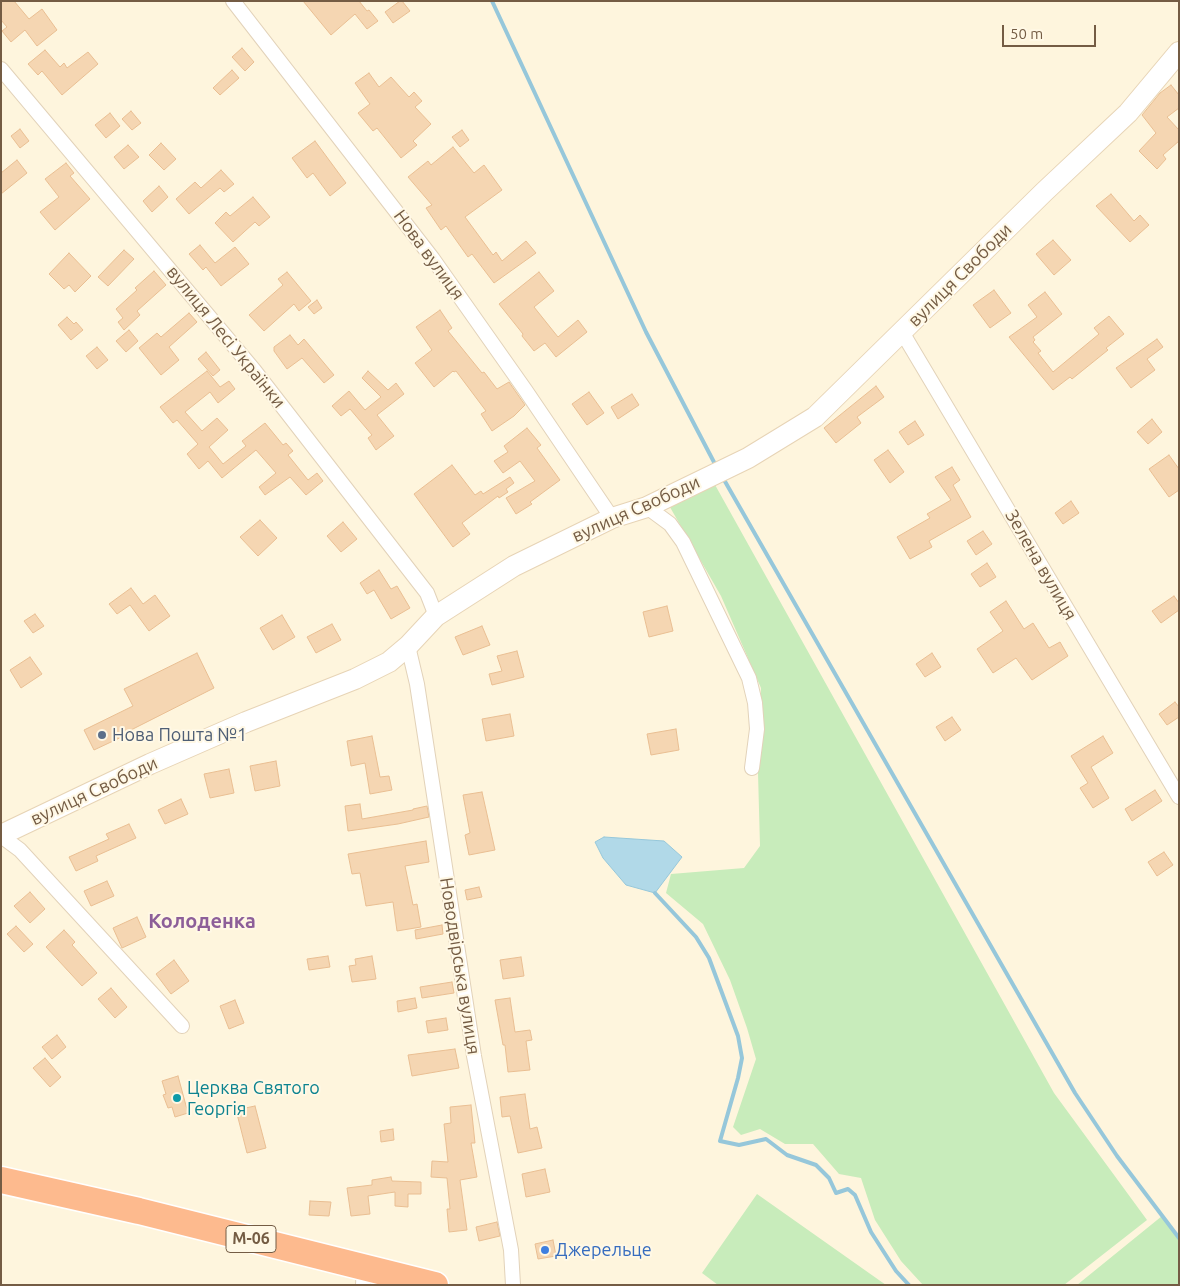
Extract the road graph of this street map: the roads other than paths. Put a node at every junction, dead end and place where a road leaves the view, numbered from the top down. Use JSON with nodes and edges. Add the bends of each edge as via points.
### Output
{"nodes":[{"id":1,"x":233,"y":1,"type":"edge"},
{"id":2,"x":1179,"y":52,"type":"edge"},
{"id":3,"x":1,"y":69,"type":"edge"},
{"id":4,"x":902,"y":332,"type":"junction"},
{"id":5,"x":647,"y":506,"type":"junction"},
{"id":6,"x":612,"y":518,"type":"junction"},
{"id":7,"x":436,"y":616,"type":"junction"},
{"id":8,"x":408,"y":646,"type":"junction"},
{"id":9,"x":752,"y":768,"type":"dead end"},
{"id":10,"x":1179,"y":797,"type":"edge"},
{"id":11,"x":1,"y":836,"type":"edge"},
{"id":12,"x":182,"y":1026,"type":"dead end"},
{"id":13,"x":1,"y":1180,"type":"edge"},
{"id":14,"x":363,"y":1276,"type":"edge"},
{"id":15,"x":435,"y":1285,"type":"edge"},
{"id":16,"x":513,"y":1285,"type":"edge"}],
"edges":[{"from":1,"to":6,"type":"street","name":"Нова вулиця","via":[[433,259]]},
{"from":2,"to":4,"type":"main road","name":"вулиця Свободи","via":[[1128,113]]},
{"from":3,"to":7,"type":"street","name":"вулиця Лесі Українки","via":[[254,370],[427,593]]},
{"from":4,"to":5,"type":"main road","name":"вулиця Свободи","via":[[815,417],[748,458]]},
{"from":4,"to":10,"type":"street","name":"Зелена вулиця"},
{"from":5,"to":6,"type":"main road","name":"вулиця Свободи"},
{"from":5,"to":9,"type":"street","via":[[670,524],[684,542],[749,678],[757,729]]},
{"from":6,"to":7,"type":"main road","name":"вулиця Свободи","via":[[514,566]]},
{"from":7,"to":8,"type":"main road","name":"вулиця Свободи"},
{"from":8,"to":11,"type":"main road","name":"вулиця Свободи","via":[[388,662],[355,679],[150,764]]},
{"from":8,"to":16,"type":"street","name":"Новодвірська вулиця","via":[[417,684],[474,1056],[510,1250]]},
{"from":11,"to":12,"type":"street","via":[[20,850]]},
{"from":13,"to":14,"type":"highway","number":"М-06","via":[[139,1211]]},
{"from":14,"to":15,"type":"highway","number":"М-06"}]}
